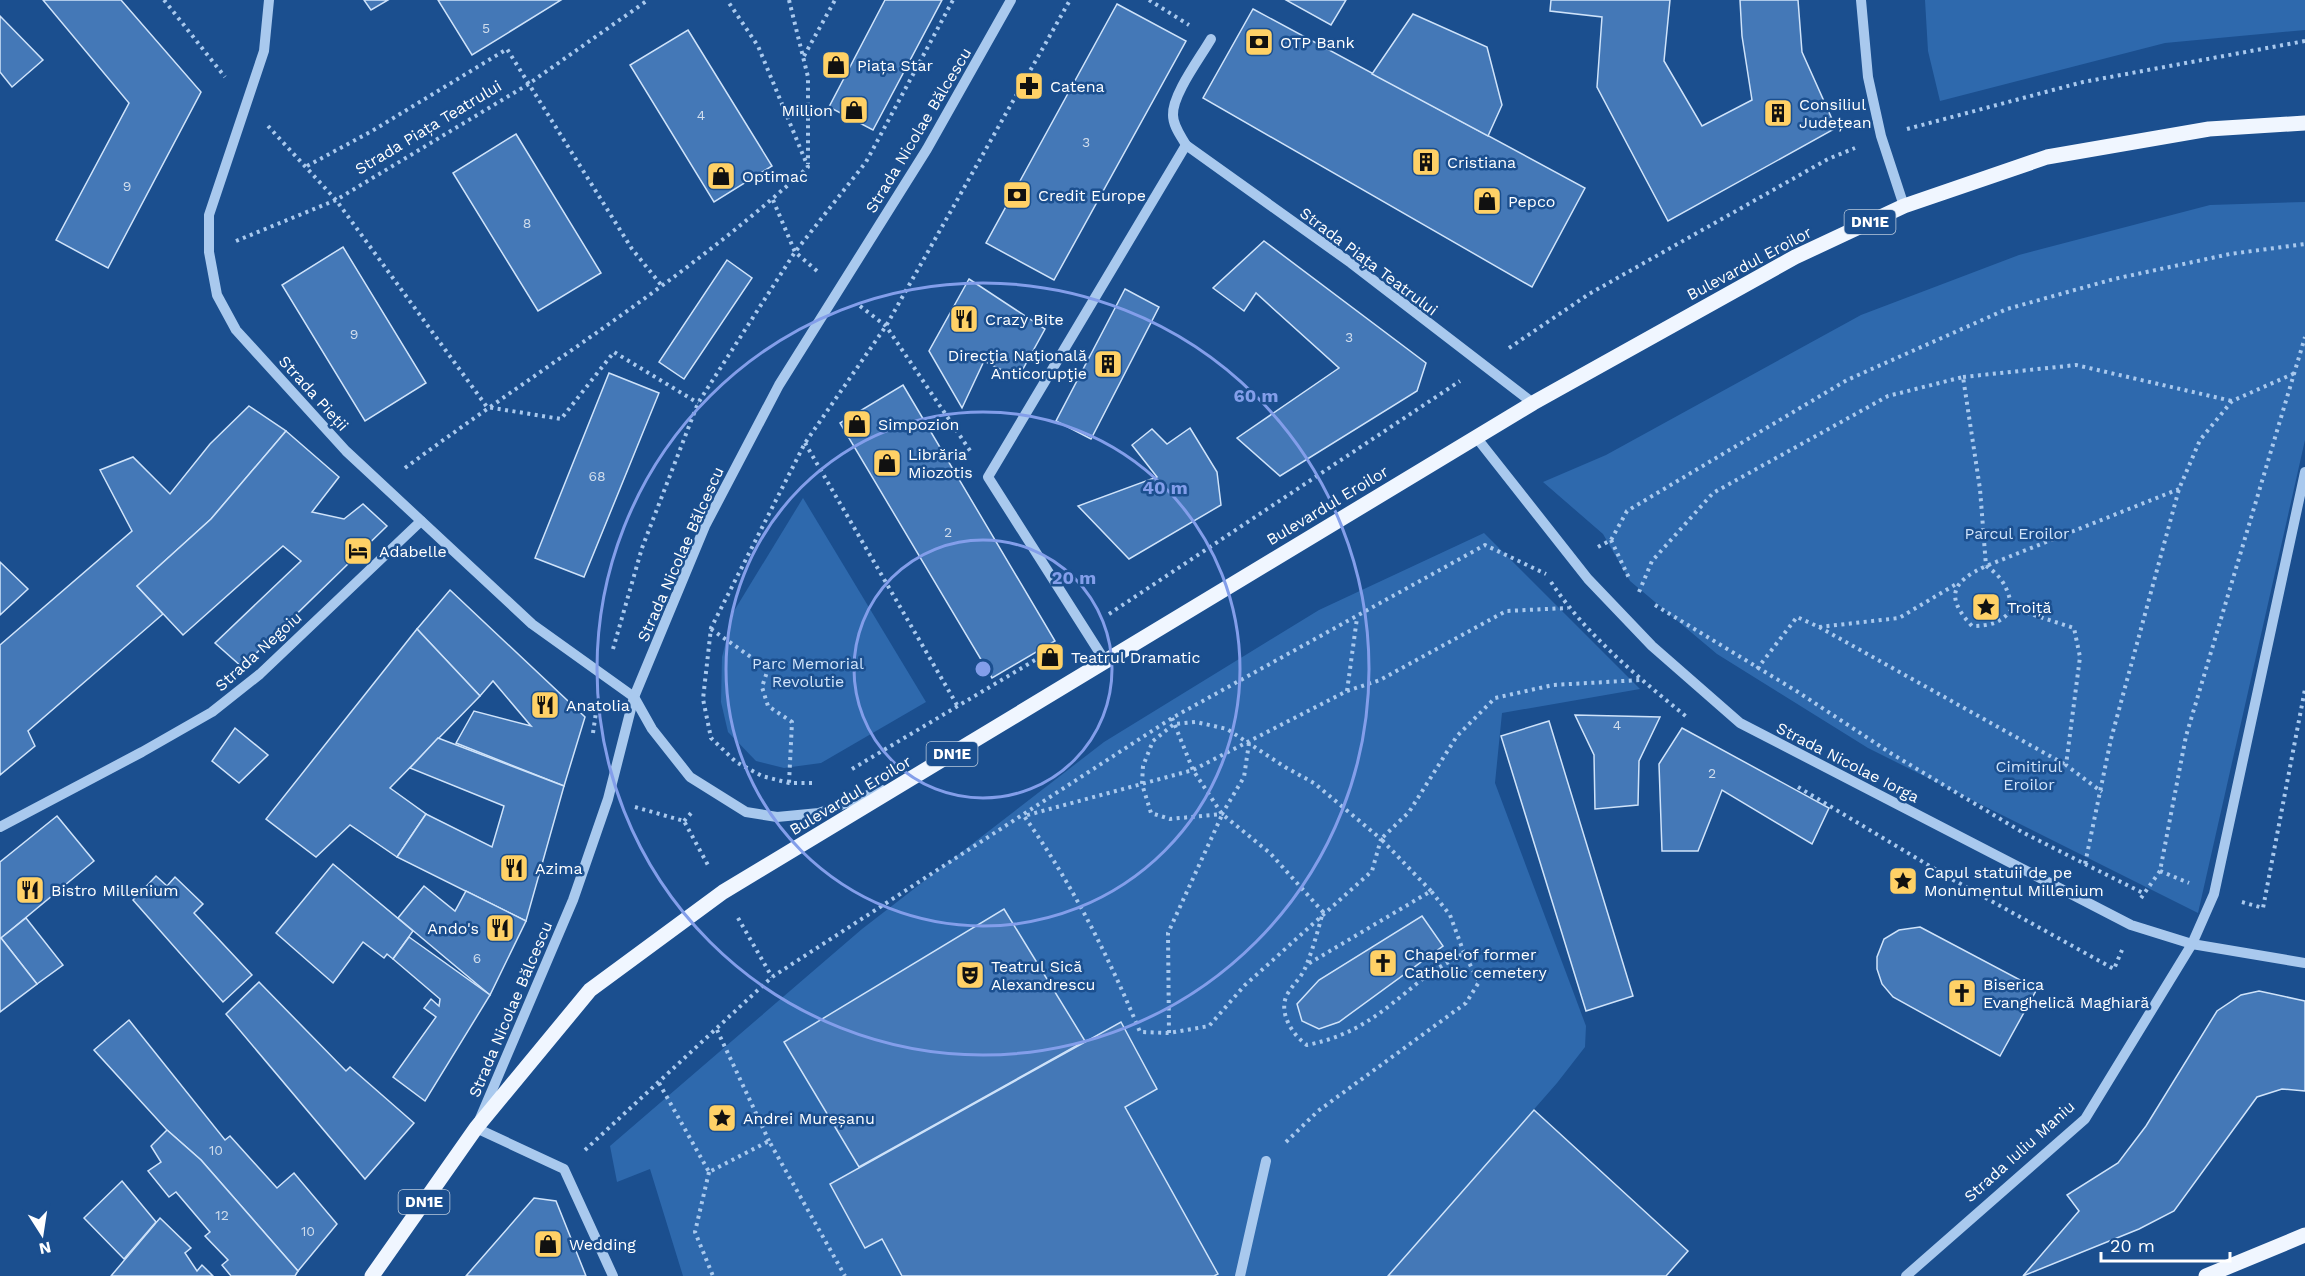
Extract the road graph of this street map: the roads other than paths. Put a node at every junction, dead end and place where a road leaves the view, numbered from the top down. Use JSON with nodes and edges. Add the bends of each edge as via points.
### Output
{"nodes":[{"id":1,"x":269,"y":0,"type":"edge"},
{"id":2,"x":1011,"y":0,"type":"edge"},
{"id":3,"x":1861,"y":0,"type":"edge"},
{"id":4,"x":1211,"y":39,"type":"road end"},
{"id":5,"x":2305,"y":123,"type":"edge"},
{"id":6,"x":1186,"y":145,"type":"junction"},
{"id":7,"x":1904,"y":206,"type":"junction"},
{"id":8,"x":1533,"y":403,"type":"junction"},
{"id":9,"x":1476,"y":437,"type":"junction"},
{"id":10,"x":2305,"y":472,"type":"edge"},
{"id":11,"x":421,"y":521,"type":"junction"},
{"id":12,"x":1105,"y":661,"type":"junction"},
{"id":13,"x":634,"y":697,"type":"junction"},
{"id":14,"x":914,"y":778,"type":"junction"},
{"id":15,"x":0,"y":827,"type":"edge"},
{"id":16,"x":2192,"y":944,"type":"junction"},
{"id":17,"x":2305,"y":963,"type":"edge"},
{"id":18,"x":476,"y":1128,"type":"junction"},
{"id":19,"x":1266,"y":1161,"type":"road end"},
{"id":20,"x":2305,"y":1235,"type":"edge"},
{"id":21,"x":372,"y":1276,"type":"edge"},
{"id":22,"x":613,"y":1276,"type":"edge"},
{"id":23,"x":1240,"y":1276,"type":"edge"},
{"id":24,"x":1906,"y":1276,"type":"edge"},
{"id":25,"x":2206,"y":1276,"type":"edge"}],
"edges":[{"from":1,"to":11,"type":"street","name":"Strada Pieții","via":[[264,51],[209,215],[209,252],[217,295],[236,330],[346,451]]},
{"from":2,"to":13,"type":"street","name":"Strada Nicolae Bălcescu","via":[[927,149],[779,385],[705,526]]},
{"from":3,"to":7,"type":"street","via":[[1868,77],[1881,136]]},
{"from":4,"to":6,"type":"street","name":"Strada Piața Teatrului","via":[[1174,103],[1172,116]]},
{"from":5,"to":7,"type":"main road","name":"Bulevardul Eroilor","number":"DN1E","via":[[2209,129],[2048,157]]},
{"from":6,"to":8,"type":"street","name":"Strada Piața Teatrului","via":[[1351,263]]},
{"from":6,"to":12,"type":"street","via":[[988,477]]},
{"from":7,"to":8,"type":"main road","name":"Bulevardul Eroilor","number":"DN1E","via":[[1795,257]]},
{"from":8,"to":9,"type":"main road","name":"Bulevardul Eroilor","number":"DN1E"},
{"from":9,"to":12,"type":"main road","name":"Bulevardul Eroilor","number":"DN1E"},
{"from":9,"to":16,"type":"street","name":"Strada Nicolae Iorga","via":[[1574,561],[1652,646],[1740,723],[2131,925]]},
{"from":10,"to":16,"type":"street","name":"Strada Iuliu Maniu","via":[[2214,894]]},
{"from":11,"to":13,"type":"street","name":"Strada Pieții","via":[[532,624]]},
{"from":11,"to":15,"type":"street","name":"Strada Negoiu","via":[[260,674],[212,712]]},
{"from":12,"to":14,"type":"main road","name":"Bulevardul Eroilor","number":"DN1E"},
{"from":13,"to":14,"type":"street","via":[[652,729],[690,777],[746,812],[777,817],[819,813]]},
{"from":13,"to":18,"type":"street","name":"Strada Nicolae Bălcescu","via":[[608,799],[573,900]]},
{"from":14,"to":18,"type":"main road","name":"Bulevardul Eroilor","number":"DN1E","via":[[723,892],[590,990]]},
{"from":16,"to":17,"type":"street","name":"Strada Nicolae Iorga"},
{"from":16,"to":24,"type":"street","name":"Strada Iuliu Maniu","via":[[2085,1119]]},
{"from":18,"to":21,"type":"main road","number":"DN1E"},
{"from":18,"to":22,"type":"street","via":[[564,1169]]},
{"from":19,"to":23,"type":"street"},
{"from":20,"to":25,"type":"main road"}]}
